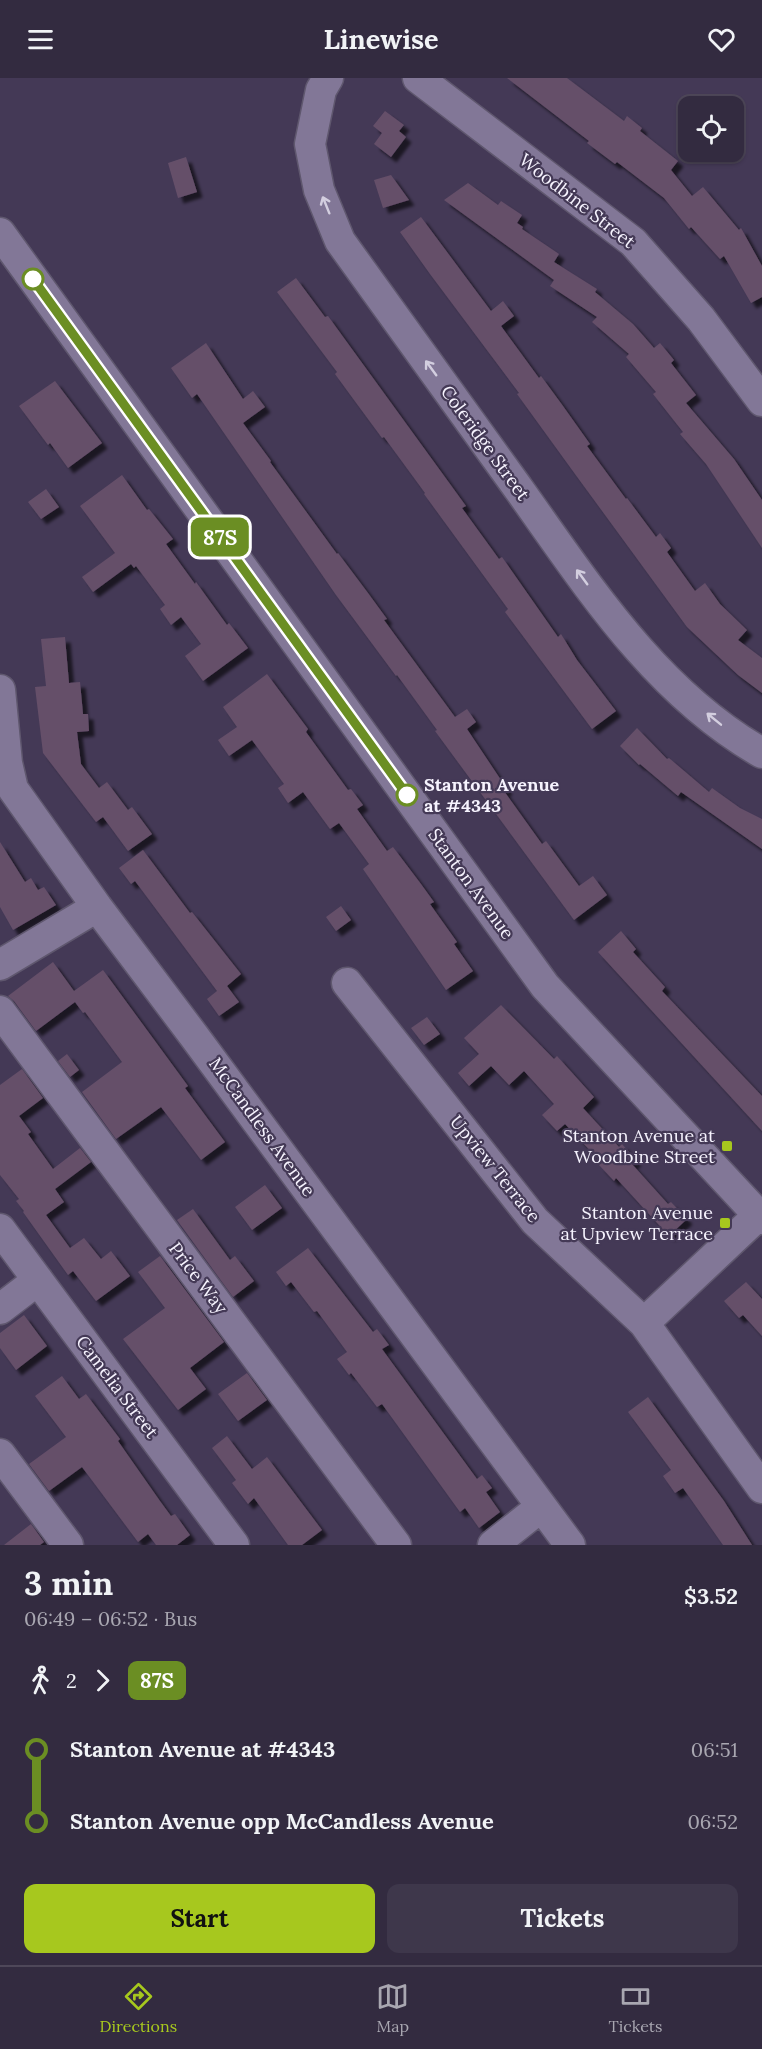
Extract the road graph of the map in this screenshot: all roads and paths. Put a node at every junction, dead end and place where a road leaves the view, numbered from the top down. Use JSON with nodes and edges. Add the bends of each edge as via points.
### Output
{"nodes":[{"id":1,"x":328,"y":78,"type":"edge"},
{"id":2,"x":418,"y":78,"type":"edge"},
{"id":3,"x":0,"y":233,"type":"edge"},
{"id":4,"x":762,"y":401,"type":"edge"},
{"id":5,"x":0,"y":690,"type":"edge"},
{"id":6,"x":762,"y":753,"type":"edge"},
{"id":7,"x":97,"y":907,"type":"junction"},
{"id":8,"x":0,"y":965,"type":"edge"},
{"id":9,"x":347,"y":983,"type":"dead end"},
{"id":10,"x":0,"y":1011,"type":"edge"},
{"id":11,"x":761,"y":1215,"type":"edge"},
{"id":12,"x":0,"y":1229,"type":"edge"},
{"id":13,"x":38,"y":1280,"type":"junction"},
{"id":14,"x":0,"y":1309,"type":"edge"},
{"id":15,"x":644,"y":1323,"type":"junction"},
{"id":16,"x":0,"y":1454,"type":"edge"},
{"id":17,"x":762,"y":1488,"type":"edge"},
{"id":18,"x":541,"y":1507,"type":"junction"},
{"id":19,"x":68,"y":1545,"type":"edge"},
{"id":20,"x":234,"y":1545,"type":"edge"},
{"id":21,"x":396,"y":1545,"type":"edge"},
{"id":22,"x":493,"y":1545,"type":"edge"},
{"id":23,"x":570,"y":1545,"type":"edge"}],
"edges":[{"from":6,"to":1,"type":"street","name":"Coleridge Street","one_way":true,"via":[[670,684],[615,622],[340,242],[319,190],[310,144],[321,90]]},
{"from":2,"to":4,"type":"street","name":"Woodbine Street","via":[[633,242],[701,319]]},
{"from":3,"to":11,"type":"street","name":"Stanton Avenue","via":[[545,986]]},
{"from":5,"to":7,"type":"street","name":"McCandless Avenue","via":[[13,789]]},
{"from":7,"to":8,"type":"street"},
{"from":7,"to":18,"type":"street","name":"McCandless Avenue"},
{"from":9,"to":15,"type":"street","name":"Upview Terrace","via":[[536,1221]]},
{"from":10,"to":21,"type":"street","name":"Price Way"},
{"from":11,"to":15,"type":"street"},
{"from":12,"to":13,"type":"street","name":"Camelia Street"},
{"from":13,"to":14,"type":"street"},
{"from":13,"to":20,"type":"street","name":"Camelia Street"},
{"from":15,"to":17,"type":"street","name":"Upview Terrace"},
{"from":16,"to":19,"type":"street"},
{"from":18,"to":22,"type":"street"},
{"from":18,"to":23,"type":"street","name":"McCandless Avenue"}]}
